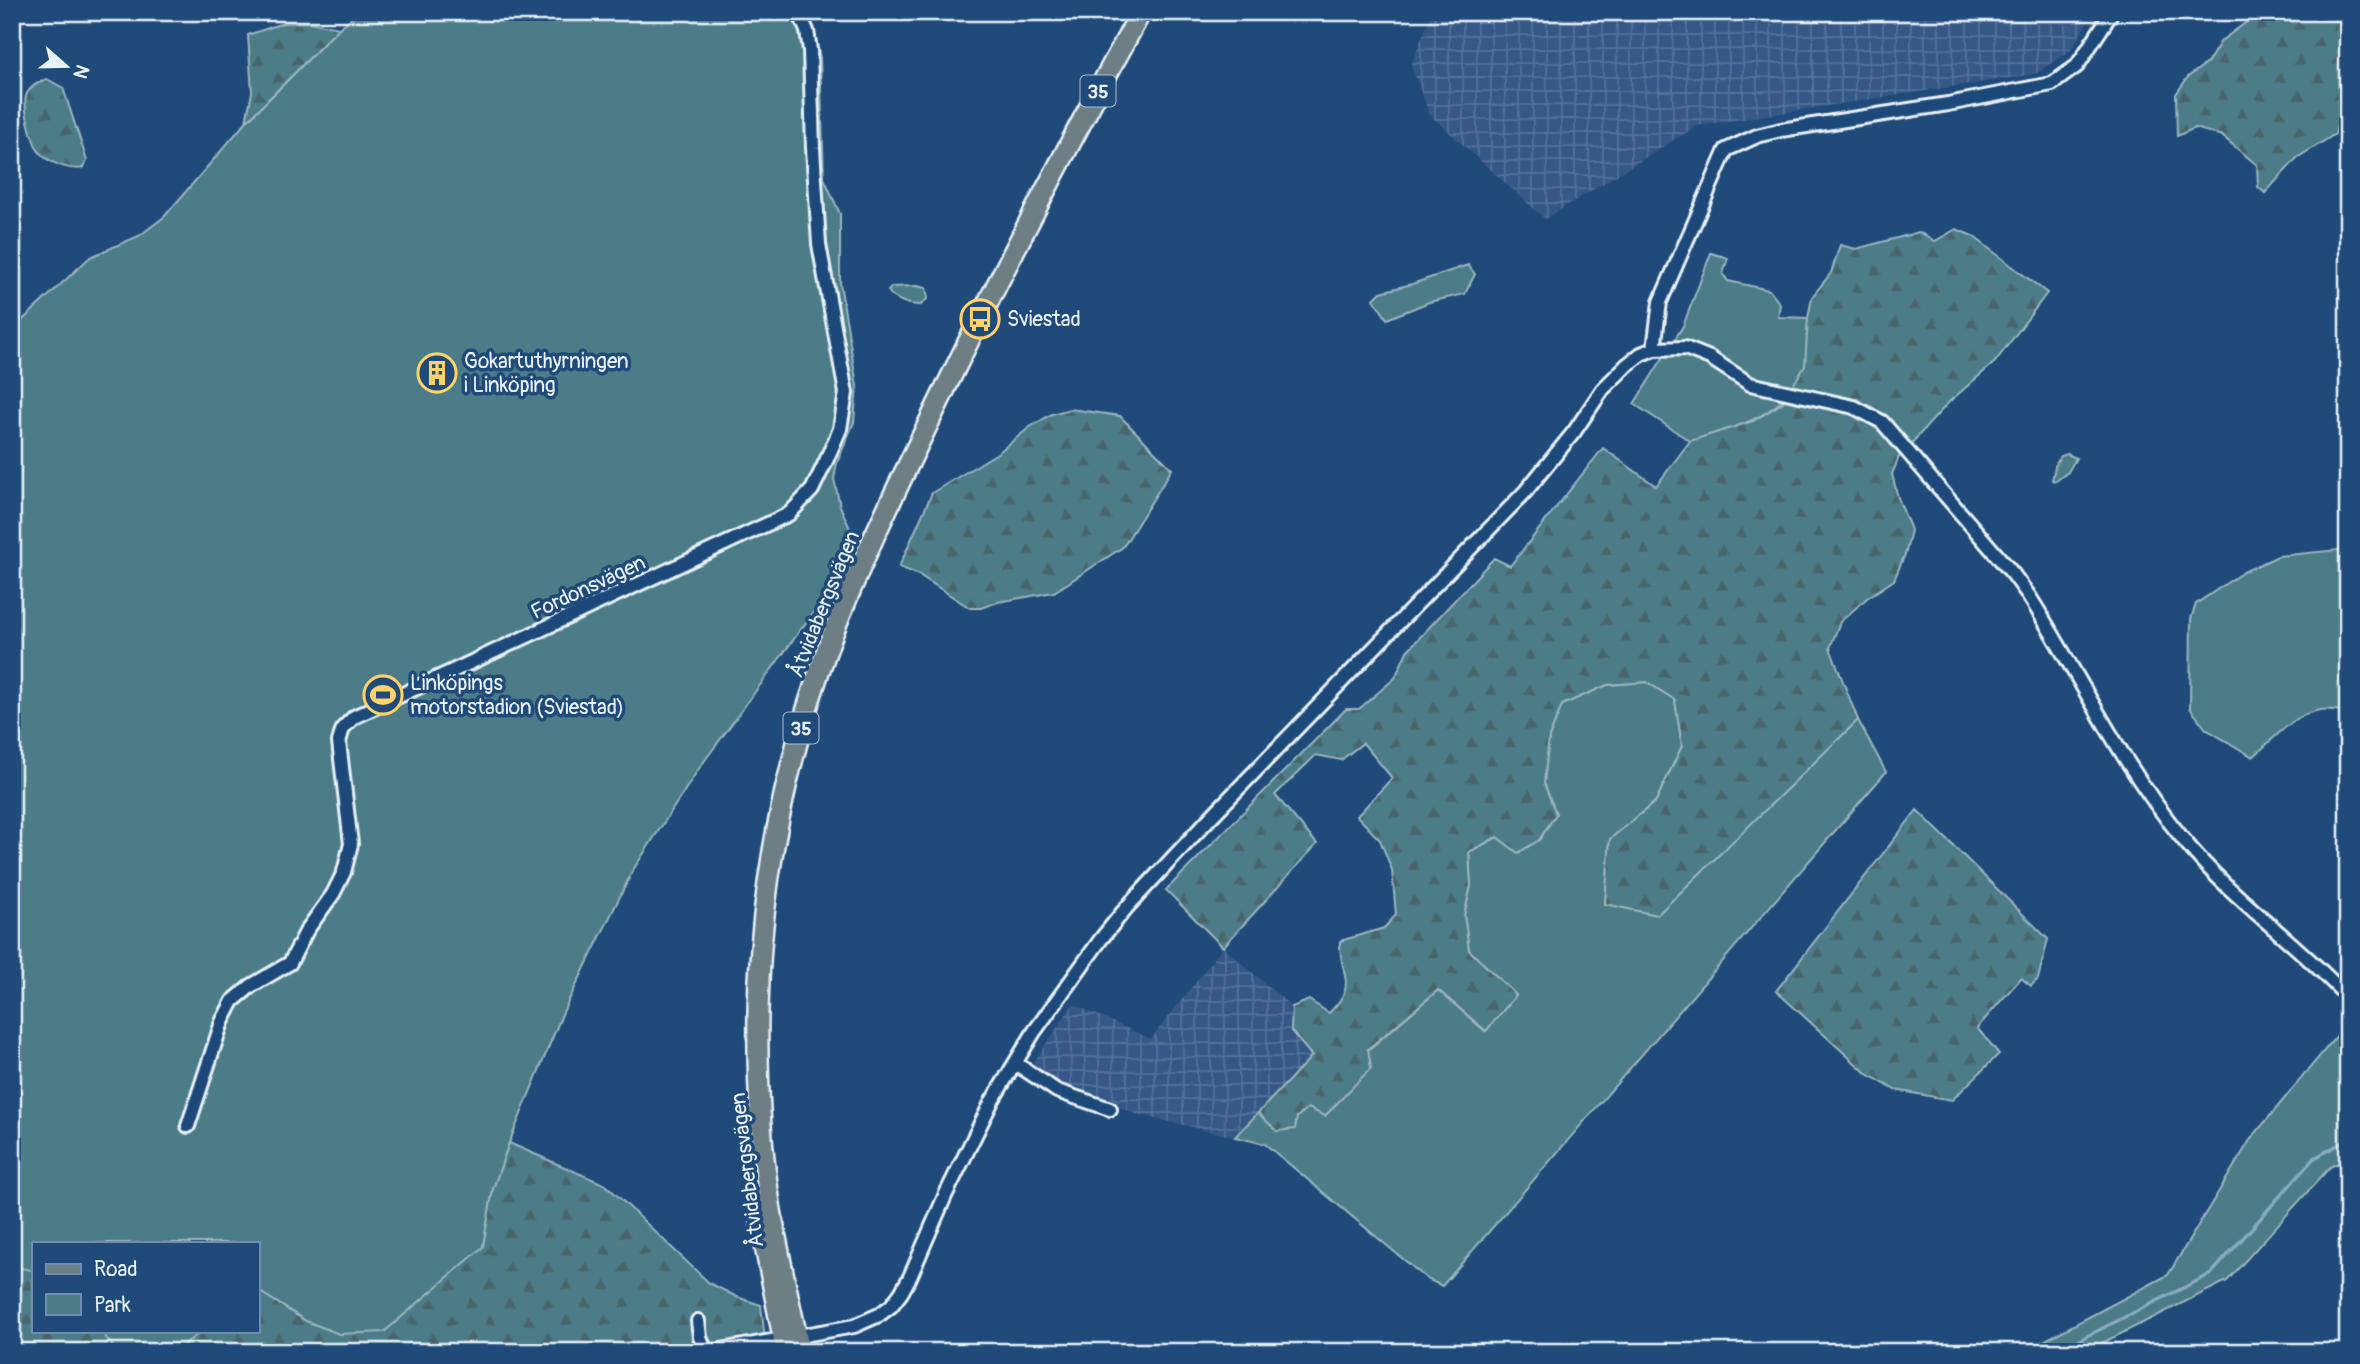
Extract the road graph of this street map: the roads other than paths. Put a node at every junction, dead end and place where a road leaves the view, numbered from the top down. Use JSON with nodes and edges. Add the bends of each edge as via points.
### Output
{"nodes":[{"id":1,"x":799,"y":12,"type":"edge"},
{"id":2,"x":1128,"y":12,"type":"edge"},
{"id":3,"x":1141,"y":12,"type":"edge"},
{"id":4,"x":2112,"y":12,"type":"edge"},
{"id":5,"x":1654,"y":349,"type":"junction"},
{"id":6,"x":2348,"y":998,"type":"edge"},
{"id":7,"x":1015,"y":1063,"type":"junction"},
{"id":8,"x":1110,"y":1109,"type":"dead end"},
{"id":9,"x":188,"y":1126,"type":"dead end"},
{"id":10,"x":698,"y":1321,"type":"dead end"},
{"id":11,"x":791,"y":1344,"type":"edge"},
{"id":12,"x":708,"y":1352,"type":"edge"}],
"edges":[{"from":1,"to":9,"type":"street","name":"Fordonsvägen","via":[[810,50],[819,244],[846,393],[840,429],[812,490],[789,514],[354,717],[343,728],[339,742],[351,845],[344,872],[290,963],[233,1001]]},
{"from":2,"to":11,"type":"main road","name":"Åtvidabergsvägen","number":"35","via":[[970,314],[860,545],[816,650],[778,774],[754,906],[745,1049],[755,1192]]},
{"from":3,"to":11,"type":"main road","name":"Åtvidabergsvägen","number":"35","via":[[918,445],[845,603],[795,750],[765,907],[758,1037],[768,1191]]},
{"from":4,"to":5,"type":"street","via":[[2077,66],[2052,84],[1782,130],[1726,150],[1660,302]]},
{"from":5,"to":6,"type":"street","via":[[1675,347],[1699,353],[1750,384],[1854,407],[1882,422],[2014,574],[2110,736],[2184,841]]},
{"from":5,"to":7,"type":"street","via":[[1614,376],[1525,492],[1128,907],[1077,969]]},
{"from":7,"to":8,"type":"street","via":[[1057,1091]]},
{"from":7,"to":11,"type":"street","via":[[967,1150],[901,1293],[867,1321]]},
{"from":10,"to":12,"type":"street"},
{"from":11,"to":12,"type":"street"}]}
